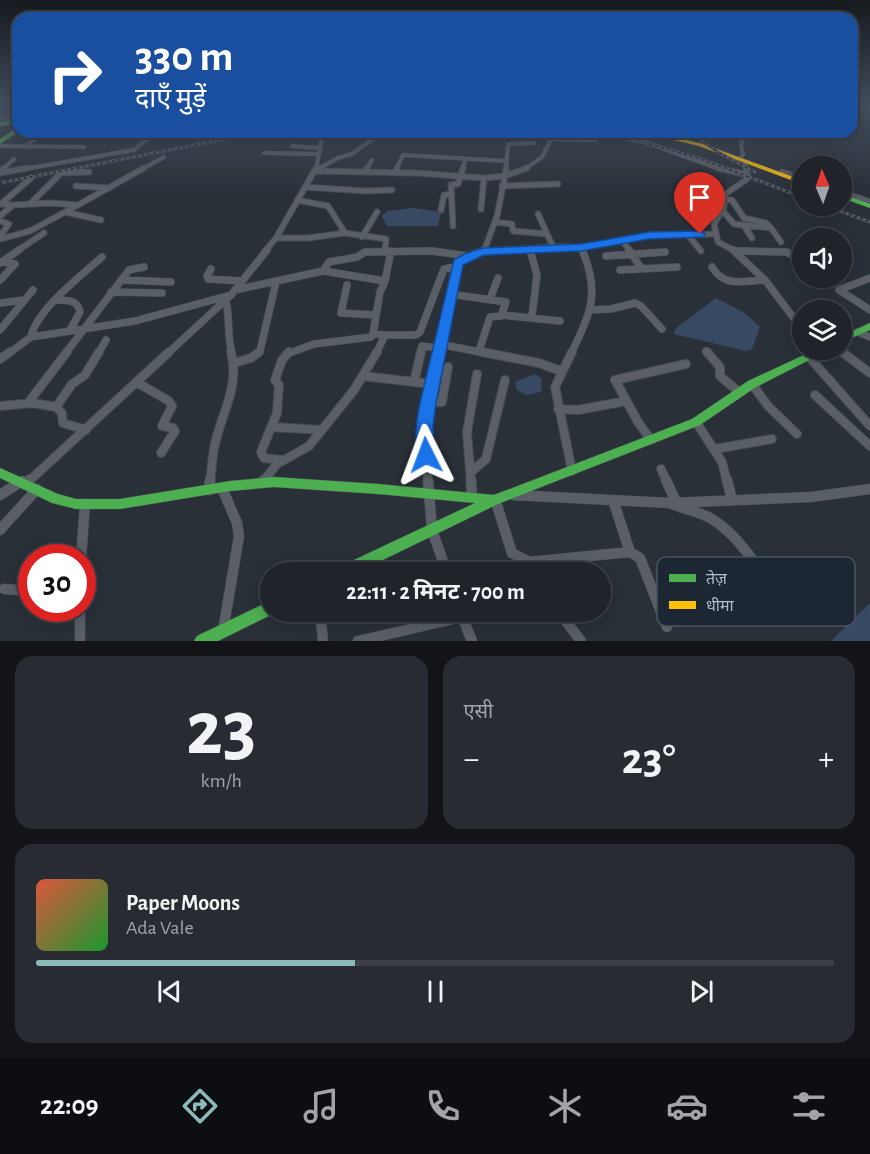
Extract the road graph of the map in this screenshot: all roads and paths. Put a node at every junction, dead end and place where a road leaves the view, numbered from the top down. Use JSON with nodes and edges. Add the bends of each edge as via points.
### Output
{"nodes":[{"id":1,"x":12,"y":134,"type":"edge"},
{"id":2,"x":36,"y":138,"type":"dead end"},
{"id":3,"x":149,"y":138,"type":"edge"},
{"id":4,"x":323,"y":138,"type":"edge"},
{"id":5,"x":373,"y":138,"type":"edge"},
{"id":6,"x":552,"y":138,"type":"edge"},
{"id":7,"x":574,"y":138,"type":"edge"},
{"id":8,"x":596,"y":138,"type":"edge"},
{"id":9,"x":627,"y":138,"type":"edge"},
{"id":10,"x":670,"y":138,"type":"edge"},
{"id":11,"x":743,"y":138,"type":"edge"},
{"id":12,"x":534,"y":143,"type":"dead end"},
{"id":13,"x":0,"y":144,"type":"edge"},
{"id":14,"x":25,"y":146,"type":"junction"},
{"id":15,"x":292,"y":146,"type":"dead end"},
{"id":16,"x":84,"y":147,"type":"dead end"},
{"id":17,"x":319,"y":151,"type":"junction"},
{"id":18,"x":264,"y":153,"type":"dead end"},
{"id":19,"x":164,"y":157,"type":"dead end"},
{"id":20,"x":14,"y":159,"type":"dead end"},
{"id":21,"x":372,"y":160,"type":"dead end"},
{"id":22,"x":744,"y":160,"type":"junction"},
{"id":23,"x":465,"y":161,"type":"dead end"},
{"id":24,"x":506,"y":161,"type":"junction"},
{"id":25,"x":316,"y":170,"type":"junction"},
{"id":26,"x":89,"y":172,"type":"dead end"},
{"id":27,"x":365,"y":172,"type":"junction"},
{"id":28,"x":0,"y":173,"type":"edge"},
{"id":29,"x":395,"y":173,"type":"junction"},
{"id":30,"x":748,"y":175,"type":"junction"},
{"id":31,"x":460,"y":176,"type":"junction"},
{"id":32,"x":505,"y":176,"type":"junction"},
{"id":33,"x":792,"y":177,"type":"edge"},
{"id":34,"x":31,"y":178,"type":"dead end"},
{"id":35,"x":484,"y":178,"type":"junction"},
{"id":36,"x":558,"y":184,"type":"dead end"},
{"id":37,"x":76,"y":186,"type":"dead end"},
{"id":38,"x":502,"y":186,"type":"junction"},
{"id":39,"x":306,"y":187,"type":"junction"},
{"id":40,"x":110,"y":188,"type":"junction"},
{"id":41,"x":392,"y":190,"type":"dead end"},
{"id":42,"x":451,"y":195,"type":"junction"},
{"id":43,"x":691,"y":197,"type":"dead end"},
{"id":44,"x":852,"y":198,"type":"edge"},
{"id":45,"x":297,"y":200,"type":"junction"},
{"id":46,"x":724,"y":200,"type":"junction"},
{"id":47,"x":30,"y":204,"type":"junction"},
{"id":48,"x":870,"y":204,"type":"edge"},
{"id":49,"x":0,"y":205,"type":"edge"},
{"id":50,"x":13,"y":205,"type":"junction"},
{"id":51,"x":78,"y":205,"type":"junction"},
{"id":52,"x":481,"y":208,"type":"dead end"},
{"id":53,"x":721,"y":209,"type":"junction"},
{"id":54,"x":441,"y":210,"type":"dead end"},
{"id":55,"x":65,"y":212,"type":"junction"},
{"id":56,"x":377,"y":212,"type":"dead end"},
{"id":57,"x":538,"y":214,"type":"dead end"},
{"id":58,"x":0,"y":216,"type":"edge"},
{"id":59,"x":101,"y":220,"type":"dead end"},
{"id":60,"x":0,"y":221,"type":"edge"},
{"id":61,"x":495,"y":222,"type":"junction"},
{"id":62,"x":453,"y":226,"type":"dead end"},
{"id":63,"x":744,"y":226,"type":"junction"},
{"id":64,"x":771,"y":228,"type":"junction"},
{"id":65,"x":44,"y":233,"type":"dead end"},
{"id":66,"x":345,"y":233,"type":"junction"},
{"id":67,"x":547,"y":234,"type":"junction"},
{"id":68,"x":687,"y":234,"type":"junction"},
{"id":69,"x":713,"y":234,"type":"junction"},
{"id":70,"x":1,"y":235,"type":"edge"},
{"id":71,"x":362,"y":237,"type":"junction"},
{"id":72,"x":276,"y":238,"type":"junction"},
{"id":73,"x":752,"y":238,"type":"dead end"},
{"id":74,"x":622,"y":240,"type":"junction"},
{"id":75,"x":781,"y":242,"type":"dead end"},
{"id":76,"x":553,"y":247,"type":"junction"},
{"id":77,"x":581,"y":247,"type":"junction"},
{"id":78,"x":530,"y":249,"type":"junction"},
{"id":79,"x":388,"y":251,"type":"junction"},
{"id":80,"x":701,"y":251,"type":"dead end"},
{"id":81,"x":736,"y":251,"type":"junction"},
{"id":82,"x":483,"y":252,"type":"junction"},
{"id":83,"x":665,"y":252,"type":"dead end"},
{"id":84,"x":632,"y":254,"type":"junction"},
{"id":85,"x":792,"y":255,"type":"edge"},
{"id":86,"x":468,"y":256,"type":"junction"},
{"id":87,"x":606,"y":256,"type":"dead end"},
{"id":88,"x":102,"y":257,"type":"dead end"},
{"id":89,"x":1,"y":263,"type":"edge"},
{"id":90,"x":144,"y":267,"type":"dead end"},
{"id":91,"x":455,"y":267,"type":"junction"},
{"id":92,"x":677,"y":267,"type":"dead end"},
{"id":93,"x":712,"y":267,"type":"dead end"},
{"id":94,"x":641,"y":268,"type":"junction"},
{"id":95,"x":211,"y":269,"type":"dead end"},
{"id":96,"x":620,"y":270,"type":"dead end"},
{"id":97,"x":323,"y":272,"type":"junction"},
{"id":98,"x":498,"y":278,"type":"dead end"},
{"id":99,"x":870,"y":278,"type":"edge"},
{"id":100,"x":0,"y":280,"type":"edge"},
{"id":101,"x":122,"y":280,"type":"junction"},
{"id":102,"x":765,"y":280,"type":"junction"},
{"id":103,"x":242,"y":281,"type":"junction"},
{"id":104,"x":385,"y":281,"type":"junction"},
{"id":105,"x":171,"y":282,"type":"dead end"},
{"id":106,"x":276,"y":282,"type":"junction"},
{"id":107,"x":346,"y":285,"type":"dead end"},
{"id":108,"x":33,"y":290,"type":"dead end"},
{"id":109,"x":111,"y":292,"type":"junction"},
{"id":110,"x":162,"y":293,"type":"dead end"},
{"id":111,"x":450,"y":294,"type":"junction"},
{"id":112,"x":231,"y":295,"type":"junction"},
{"id":113,"x":490,"y":299,"type":"junction"},
{"id":114,"x":25,"y":300,"type":"junction"},
{"id":115,"x":57,"y":300,"type":"junction"},
{"id":116,"x":0,"y":303,"type":"edge"},
{"id":117,"x":589,"y":310,"type":"junction"},
{"id":118,"x":870,"y":310,"type":"edge"},
{"id":119,"x":376,"y":315,"type":"junction"},
{"id":120,"x":502,"y":315,"type":"junction"},
{"id":121,"x":532,"y":316,"type":"junction"},
{"id":122,"x":792,"y":316,"type":"edge"},
{"id":123,"x":560,"y":321,"type":"dead end"},
{"id":124,"x":870,"y":326,"type":"edge"},
{"id":125,"x":82,"y":329,"type":"junction"},
{"id":126,"x":662,"y":329,"type":"dead end"},
{"id":127,"x":0,"y":330,"type":"edge"},
{"id":128,"x":70,"y":330,"type":"junction"},
{"id":129,"x":858,"y":332,"type":"junction"},
{"id":130,"x":373,"y":334,"type":"junction"},
{"id":131,"x":385,"y":334,"type":"junction"},
{"id":132,"x":852,"y":335,"type":"edge"},
{"id":133,"x":870,"y":337,"type":"edge"},
{"id":134,"x":32,"y":338,"type":"junction"},
{"id":135,"x":106,"y":340,"type":"dead end"},
{"id":136,"x":439,"y":346,"type":"junction"},
{"id":137,"x":479,"y":351,"type":"junction"},
{"id":138,"x":706,"y":351,"type":"dead end"},
{"id":139,"x":1,"y":357,"type":"edge"},
{"id":140,"x":802,"y":360,"type":"edge"},
{"id":141,"x":811,"y":360,"type":"edge"},
{"id":142,"x":852,"y":360,"type":"edge"},
{"id":143,"x":234,"y":363,"type":"junction"},
{"id":144,"x":686,"y":364,"type":"dead end"},
{"id":145,"x":448,"y":367,"type":"dead end"},
{"id":146,"x":561,"y":371,"type":"junction"},
{"id":147,"x":870,"y":373,"type":"edge"},
{"id":148,"x":477,"y":374,"type":"dead end"},
{"id":149,"x":363,"y":376,"type":"junction"},
{"id":150,"x":505,"y":380,"type":"dead end"},
{"id":151,"x":136,"y":382,"type":"junction"},
{"id":152,"x":414,"y":382,"type":"junction"},
{"id":153,"x":431,"y":384,"type":"junction"},
{"id":154,"x":752,"y":384,"type":"junction"},
{"id":155,"x":739,"y":392,"type":"junction"},
{"id":156,"x":815,"y":395,"type":"dead end"},
{"id":157,"x":626,"y":401,"type":"junction"},
{"id":158,"x":428,"y":403,"type":"junction"},
{"id":159,"x":28,"y":404,"type":"junction"},
{"id":160,"x":0,"y":406,"type":"edge"},
{"id":161,"x":56,"y":407,"type":"junction"},
{"id":162,"x":558,"y":409,"type":"junction"},
{"id":163,"x":696,"y":422,"type":"junction"},
{"id":164,"x":870,"y":426,"type":"edge"},
{"id":165,"x":272,"y":427,"type":"junction"},
{"id":166,"x":86,"y":430,"type":"junction"},
{"id":167,"x":322,"y":430,"type":"junction"},
{"id":168,"x":797,"y":434,"type":"dead end"},
{"id":169,"x":772,"y":439,"type":"dead end"},
{"id":170,"x":651,"y":440,"type":"junction"},
{"id":171,"x":870,"y":446,"type":"edge"},
{"id":172,"x":715,"y":449,"type":"junction"},
{"id":173,"x":161,"y":453,"type":"dead end"},
{"id":174,"x":282,"y":460,"type":"junction"},
{"id":175,"x":661,"y":469,"type":"dead end"},
{"id":176,"x":572,"y":471,"type":"junction"},
{"id":177,"x":470,"y":472,"type":"junction"},
{"id":178,"x":0,"y":473,"type":"edge"},
{"id":179,"x":24,"y":482,"type":"junction"},
{"id":180,"x":262,"y":483,"type":"junction"},
{"id":181,"x":222,"y":488,"type":"junction"},
{"id":182,"x":37,"y":489,"type":"junction"},
{"id":183,"x":870,"y":489,"type":"edge"},
{"id":184,"x":209,"y":490,"type":"junction"},
{"id":185,"x":429,"y":492,"type":"junction"},
{"id":186,"x":507,"y":494,"type":"junction"},
{"id":187,"x":0,"y":495,"type":"edge"},
{"id":188,"x":472,"y":497,"type":"junction"},
{"id":189,"x":732,"y":499,"type":"junction"},
{"id":190,"x":494,"y":500,"type":"junction"},
{"id":191,"x":613,"y":500,"type":"junction"},
{"id":192,"x":673,"y":503,"type":"junction"},
{"id":193,"x":85,"y":504,"type":"junction"},
{"id":194,"x":0,"y":530,"type":"edge"},
{"id":195,"x":432,"y":530,"type":"junction"},
{"id":196,"x":82,"y":544,"type":"edge"},
{"id":197,"x":630,"y":552,"type":"junction"},
{"id":198,"x":749,"y":557,"type":"edge"},
{"id":199,"x":365,"y":562,"type":"edge"},
{"id":200,"x":443,"y":562,"type":"edge"},
{"id":201,"x":529,"y":562,"type":"joint"},
{"id":202,"x":4,"y":589,"type":"dead end"},
{"id":203,"x":18,"y":590,"type":"edge"},
{"id":204,"x":657,"y":601,"type":"edge"},
{"id":205,"x":260,"y":613,"type":"edge"},
{"id":206,"x":80,"y":622,"type":"edge"},
{"id":207,"x":321,"y":622,"type":"edge"},
{"id":208,"x":430,"y":622,"type":"edge"},
{"id":209,"x":464,"y":622,"type":"edge"},
{"id":210,"x":567,"y":622,"type":"edge"},
{"id":211,"x":223,"y":631,"type":"junction"},
{"id":212,"x":80,"y":641,"type":"edge"},
{"id":213,"x":202,"y":641,"type":"edge"},
{"id":214,"x":323,"y":641,"type":"edge"},
{"id":215,"x":358,"y":641,"type":"edge"},
{"id":216,"x":472,"y":641,"type":"edge"},
{"id":217,"x":581,"y":641,"type":"edge"}],
"edges":[{"from":1,"to":13,"type":"main road"},
{"from":2,"to":14,"type":"street"},
{"from":3,"to":28,"type":"street","via":[[134,150]]},
{"from":4,"to":17,"type":"street"},
{"from":5,"to":25,"type":"street","via":[[352,154]]},
{"from":6,"to":32,"type":"street","via":[[539,162]]},
{"from":7,"to":8,"type":"street"},
{"from":9,"to":30,"type":"street"},
{"from":10,"to":22,"type":"main road"},
{"from":11,"to":22,"type":"street"},
{"from":12,"to":24,"type":"street","via":[[508,144]]},
{"from":13,"to":14,"type":"street"},
{"from":14,"to":16,"type":"street"},
{"from":15,"to":17,"type":"street"},
{"from":17,"to":18,"type":"street"},
{"from":17,"to":25,"type":"street"},
{"from":19,"to":40,"type":"street"},
{"from":20,"to":28,"type":"street"},
{"from":21,"to":27,"type":"street"},
{"from":22,"to":30,"type":"street"},
{"from":22,"to":33,"type":"main road"},
{"from":23,"to":31,"type":"street"},
{"from":24,"to":29,"type":"street","via":[[404,155]]},
{"from":24,"to":32,"type":"street"},
{"from":25,"to":27,"type":"street"},
{"from":25,"to":39,"type":"street"},
{"from":26,"to":47,"type":"street","via":[[61,173]]},
{"from":27,"to":29,"type":"street"},
{"from":29,"to":31,"type":"street"},
{"from":30,"to":46,"type":"street","via":[[724,195]]},
{"from":31,"to":35,"type":"street"},
{"from":31,"to":42,"type":"street","via":[[458,184],[451,184]]},
{"from":32,"to":35,"type":"street"},
{"from":32,"to":38,"type":"street"},
{"from":34,"to":49,"type":"street"},
{"from":35,"to":52,"type":"street"},
{"from":36,"to":38,"type":"street"},
{"from":37,"to":40,"type":"street"},
{"from":38,"to":61,"type":"street"},
{"from":39,"to":41,"type":"street"},
{"from":39,"to":45,"type":"street"},
{"from":40,"to":51,"type":"street"},
{"from":42,"to":54,"type":"street","via":[[444,195]]},
{"from":42,"to":62,"type":"street"},
{"from":43,"to":46,"type":"street"},
{"from":44,"to":48,"type":"main road"},
{"from":45,"to":66,"type":"street","via":[[328,206]]},
{"from":45,"to":72,"type":"street"},
{"from":46,"to":53,"type":"street"},
{"from":46,"to":64,"type":"street","via":[[732,200],[744,218]]},
{"from":47,"to":50,"type":"street"},
{"from":47,"to":51,"type":"street"},
{"from":49,"to":50,"type":"street"},
{"from":50,"to":58,"type":"street"},
{"from":51,"to":55,"type":"street"},
{"from":53,"to":63,"type":"street","via":[[733,223]]},
{"from":53,"to":69,"type":"street","via":[[714,218]]},
{"from":55,"to":59,"type":"street"},
{"from":55,"to":70,"type":"street","via":[[45,223]]},
{"from":56,"to":71,"type":"street"},
{"from":57,"to":67,"type":"street"},
{"from":60,"to":70,"type":"street","via":[[9,223]]},
{"from":61,"to":67,"type":"street","via":[[512,224],[513,231]]},
{"from":61,"to":82,"type":"street"},
{"from":63,"to":64,"type":"street"},
{"from":63,"to":73,"type":"street"},
{"from":64,"to":75,"type":"street"},
{"from":65,"to":89,"type":"street"},
{"from":66,"to":71,"type":"street"},
{"from":66,"to":72,"type":"street"},
{"from":67,"to":76,"type":"street"},
{"from":68,"to":69,"type":"street"},
{"from":68,"to":74,"type":"street"},
{"from":68,"to":80,"type":"street"},
{"from":69,"to":81,"type":"street","via":[[718,242]]},
{"from":71,"to":79,"type":"street","via":[[386,239]]},
{"from":72,"to":103,"type":"street"},
{"from":74,"to":77,"type":"street"},
{"from":74,"to":84,"type":"street"},
{"from":76,"to":77,"type":"street"},
{"from":76,"to":78,"type":"street"},
{"from":77,"to":117,"type":"street","via":[[594,293]]},
{"from":78,"to":82,"type":"street"},
{"from":78,"to":121,"type":"street","via":[[537,275]]},
{"from":79,"to":86,"type":"street"},
{"from":79,"to":97,"type":"street","via":[[365,252],[329,262]]},
{"from":79,"to":104,"type":"street"},
{"from":81,"to":85,"type":"street"},
{"from":81,"to":102,"type":"street"},
{"from":82,"to":86,"type":"street"},
{"from":83,"to":84,"type":"street"},
{"from":84,"to":87,"type":"street"},
{"from":84,"to":94,"type":"street"},
{"from":86,"to":91,"type":"street"},
{"from":88,"to":115,"type":"street"},
{"from":89,"to":100,"type":"street","via":[[15,264]]},
{"from":90,"to":101,"type":"street","via":[[131,268]]},
{"from":91,"to":111,"type":"street"},
{"from":91,"to":131,"type":"street","via":[[444,269],[420,332]]},
{"from":92,"to":94,"type":"street"},
{"from":93,"to":102,"type":"street","via":[[725,281]]},
{"from":94,"to":96,"type":"street"},
{"from":95,"to":103,"type":"street","via":[[208,279]]},
{"from":97,"to":104,"type":"street"},
{"from":97,"to":106,"type":"street"},
{"from":98,"to":113,"type":"street"},
{"from":99,"to":118,"type":"street","via":[[839,290]]},
{"from":101,"to":105,"type":"street"},
{"from":101,"to":109,"type":"street"},
{"from":102,"to":122,"type":"street"},
{"from":103,"to":112,"type":"street"},
{"from":104,"to":119,"type":"street"},
{"from":106,"to":112,"type":"street"},
{"from":106,"to":143,"type":"street","via":[[260,351]]},
{"from":107,"to":119,"type":"street","via":[[341,313]]},
{"from":108,"to":114,"type":"street"},
{"from":109,"to":110,"type":"street"},
{"from":109,"to":125,"type":"street"},
{"from":111,"to":113,"type":"street"},
{"from":111,"to":136,"type":"street"},
{"from":112,"to":125,"type":"street","via":[[135,321]]},
{"from":112,"to":143,"type":"street","via":[[228,340]]},
{"from":112,"to":151,"type":"street"},
{"from":113,"to":120,"type":"street","via":[[506,302]]},
{"from":114,"to":116,"type":"street"},
{"from":114,"to":127,"type":"street"},
{"from":115,"to":128,"type":"street","via":[[78,304],[81,312]]},
{"from":115,"to":134,"type":"street","via":[[30,332]]},
{"from":117,"to":126,"type":"street","via":[[635,303]]},
{"from":117,"to":146,"type":"street","via":[[573,353]]},
{"from":119,"to":130,"type":"street"},
{"from":120,"to":121,"type":"street"},
{"from":120,"to":137,"type":"street","via":[[490,317]]},
{"from":121,"to":123,"type":"street"},
{"from":124,"to":129,"type":"main road"},
{"from":125,"to":128,"type":"street"},
{"from":125,"to":159,"type":"street"},
{"from":128,"to":134,"type":"street"},
{"from":129,"to":132,"type":"main road"},
{"from":129,"to":133,"type":"street"},
{"from":130,"to":131,"type":"street"},
{"from":130,"to":165,"type":"street","via":[[331,340],[286,354],[274,380],[279,385]]},
{"from":131,"to":149,"type":"street"},
{"from":134,"to":139,"type":"street"},
{"from":135,"to":161,"type":"street","via":[[86,375],[72,384]]},
{"from":136,"to":137,"type":"street"},
{"from":136,"to":152,"type":"street","via":[[422,346]]},
{"from":136,"to":153,"type":"street"},
{"from":137,"to":146,"type":"street"},
{"from":138,"to":155,"type":"street","via":[[720,367],[720,375]]},
{"from":140,"to":154,"type":"main road"},
{"from":141,"to":164,"type":"street"},
{"from":142,"to":147,"type":"street"},
{"from":143,"to":184,"type":"street","via":[[234,386],[215,444]]},
{"from":144,"to":157,"type":"street","via":[[618,379],[616,383]]},
{"from":145,"to":158,"type":"street","via":[[442,402]]},
{"from":146,"to":162,"type":"street","via":[[555,387]]},
{"from":148,"to":177,"type":"street","via":[[467,432]]},
{"from":149,"to":152,"type":"street"},
{"from":149,"to":167,"type":"street"},
{"from":150,"to":177,"type":"street","via":[[486,459]]},
{"from":151,"to":166,"type":"street"},
{"from":151,"to":173,"type":"street","via":[[172,406],[162,426],[175,431]]},
{"from":152,"to":153,"type":"street"},
{"from":153,"to":158,"type":"street"},
{"from":154,"to":155,"type":"main road"},
{"from":154,"to":168,"type":"street"},
{"from":155,"to":163,"type":"main road"},
{"from":156,"to":171,"type":"street"},
{"from":157,"to":162,"type":"street","via":[[578,410]]},
{"from":157,"to":170,"type":"street"},
{"from":158,"to":185,"type":"street","via":[[424,436]]},
{"from":159,"to":160,"type":"street"},
{"from":159,"to":161,"type":"street"},
{"from":161,"to":166,"type":"street","via":[[62,413],[63,423]]},
{"from":162,"to":176,"type":"street"},
{"from":163,"to":170,"type":"main road"},
{"from":163,"to":172,"type":"street"},
{"from":165,"to":167,"type":"street"},
{"from":165,"to":174,"type":"street","via":[[262,456]]},
{"from":166,"to":179,"type":"street"},
{"from":167,"to":174,"type":"street","via":[[309,446]]},
{"from":169,"to":172,"type":"street"},
{"from":170,"to":176,"type":"main road"},
{"from":172,"to":189,"type":"street"},
{"from":174,"to":180,"type":"street"},
{"from":175,"to":192,"type":"street"},
{"from":176,"to":186,"type":"main road"},
{"from":177,"to":188,"type":"street"},
{"from":178,"to":179,"type":"main road"},
{"from":179,"to":182,"type":"main road"},
{"from":179,"to":187,"type":"street"},
{"from":180,"to":181,"type":"main road"},
{"from":180,"to":185,"type":"main road"},
{"from":181,"to":184,"type":"main road"},
{"from":181,"to":211,"type":"street","via":[[239,536]]},
{"from":182,"to":193,"type":"main road","via":[[60,500]]},
{"from":182,"to":194,"type":"street"},
{"from":183,"to":189,"type":"street","via":[[811,497]]},
{"from":184,"to":193,"type":"main road","via":[[109,505]]},
{"from":185,"to":188,"type":"main road"},
{"from":185,"to":195,"type":"street"},
{"from":186,"to":190,"type":"main road"},
{"from":186,"to":191,"type":"street"},
{"from":188,"to":190,"type":"main road"},
{"from":189,"to":192,"type":"street"},
{"from":190,"to":195,"type":"main road"},
{"from":190,"to":201,"type":"street","via":[[512,553]]},
{"from":191,"to":192,"type":"street"},
{"from":191,"to":197,"type":"street"},
{"from":192,"to":198,"type":"street","via":[[714,521]]},
{"from":193,"to":196,"type":"street"},
{"from":195,"to":199,"type":"main road"},
{"from":195,"to":200,"type":"street"},
{"from":197,"to":201,"type":"street"},
{"from":197,"to":204,"type":"street","via":[[640,558]]},
{"from":202,"to":203,"type":"street"},
{"from":205,"to":211,"type":"main road"},
{"from":206,"to":212,"type":"street"},
{"from":207,"to":214,"type":"street"},
{"from":208,"to":215,"type":"street"},
{"from":209,"to":216,"type":"street"},
{"from":210,"to":217,"type":"street"},
{"from":211,"to":213,"type":"main road"}]}
